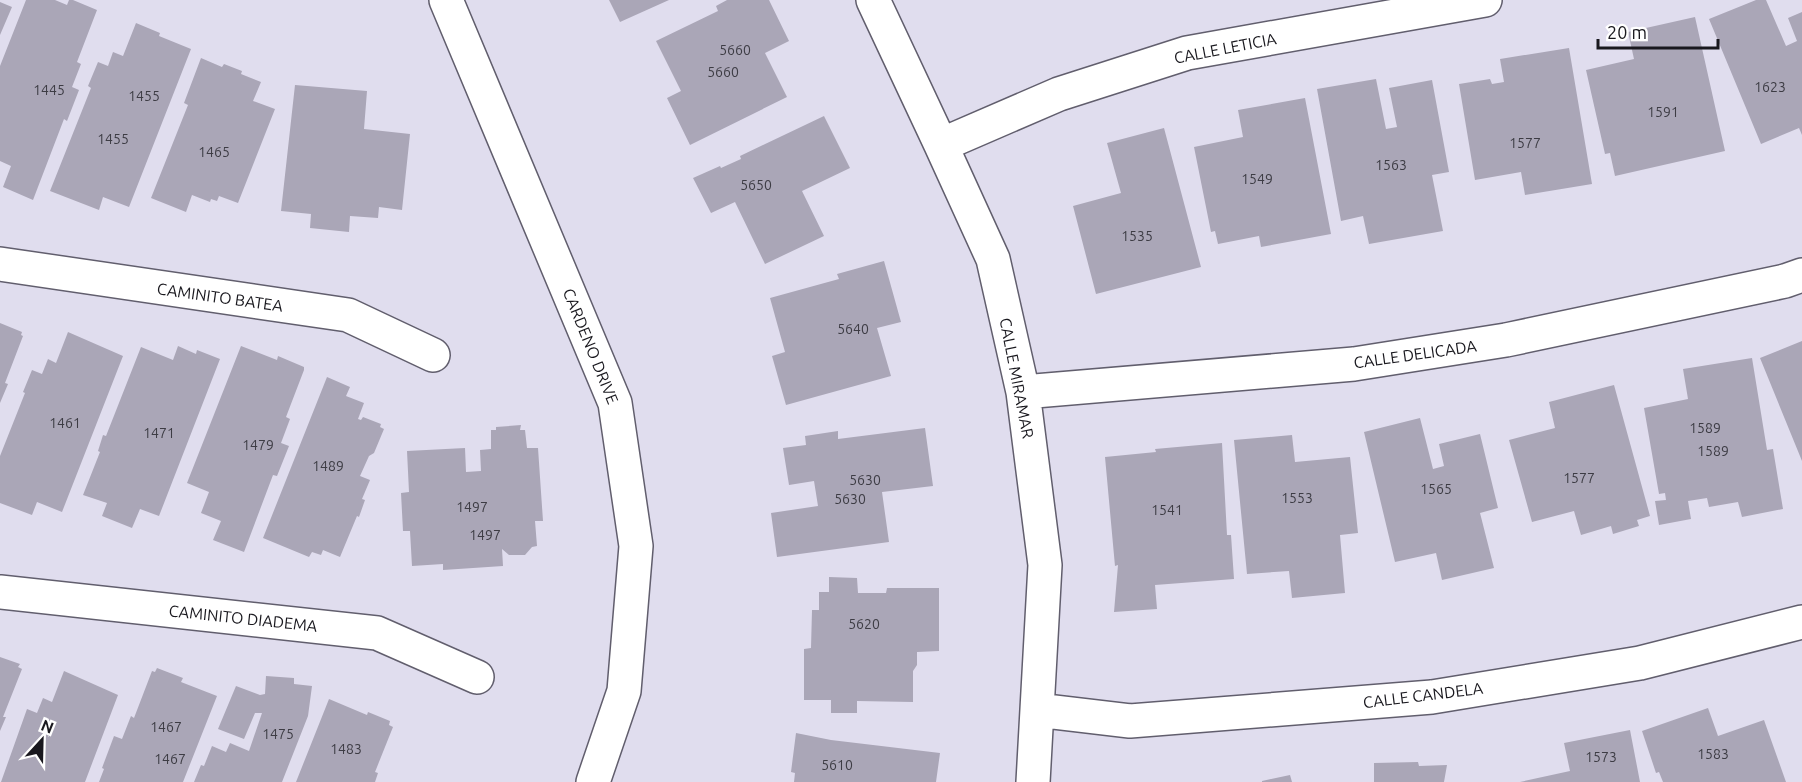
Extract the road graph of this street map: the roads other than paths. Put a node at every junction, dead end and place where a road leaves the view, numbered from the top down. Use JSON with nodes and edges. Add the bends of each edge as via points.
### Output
{"nodes":[{"id":1,"x":446,"y":0,"type":"edge"},
{"id":2,"x":873,"y":0,"type":"edge"},
{"id":3,"x":1485,"y":0,"type":"edge"},
{"id":4,"x":942,"y":145,"type":"junction"},
{"id":5,"x":0,"y":264,"type":"edge"},
{"id":6,"x":1802,"y":275,"type":"edge"},
{"id":7,"x":433,"y":355,"type":"dead end"},
{"id":8,"x":1023,"y":392,"type":"junction"},
{"id":9,"x":0,"y":592,"type":"edge"},
{"id":10,"x":1802,"y":622,"type":"edge"},
{"id":11,"x":477,"y":677,"type":"dead end"},
{"id":12,"x":1037,"y":710,"type":"junction"},
{"id":13,"x":593,"y":782,"type":"edge"},
{"id":14,"x":1033,"y":782,"type":"edge"}],
"edges":[{"from":1,"to":13,"type":"street","name":"CARDENO DRIVE","via":[[615,403],[636,546],[624,691]]},
{"from":2,"to":4,"type":"street","name":"CALLE MIRAMAR"},
{"from":3,"to":4,"type":"street","name":"CALLE LETICIA","via":[[1187,53],[1059,94]]},
{"from":4,"to":8,"type":"street","name":"CALLE MIRAMAR","via":[[993,259]]},
{"from":5,"to":7,"type":"street","name":"CAMINITO BATEA","via":[[348,315]]},
{"from":6,"to":8,"type":"street","name":"CALLE DELICADA","via":[[1506,340],[1354,364]]},
{"from":8,"to":12,"type":"street","name":"CALLE MIRAMAR","via":[[1045,565]]},
{"from":9,"to":11,"type":"street","name":"CAMINITO DIADEMA","via":[[377,633]]},
{"from":10,"to":12,"type":"street","name":"CALLE CANDELA","via":[[1640,663],[1432,697],[1130,721]]},
{"from":12,"to":14,"type":"street","name":"CALLE MIRAMAR"}]}
